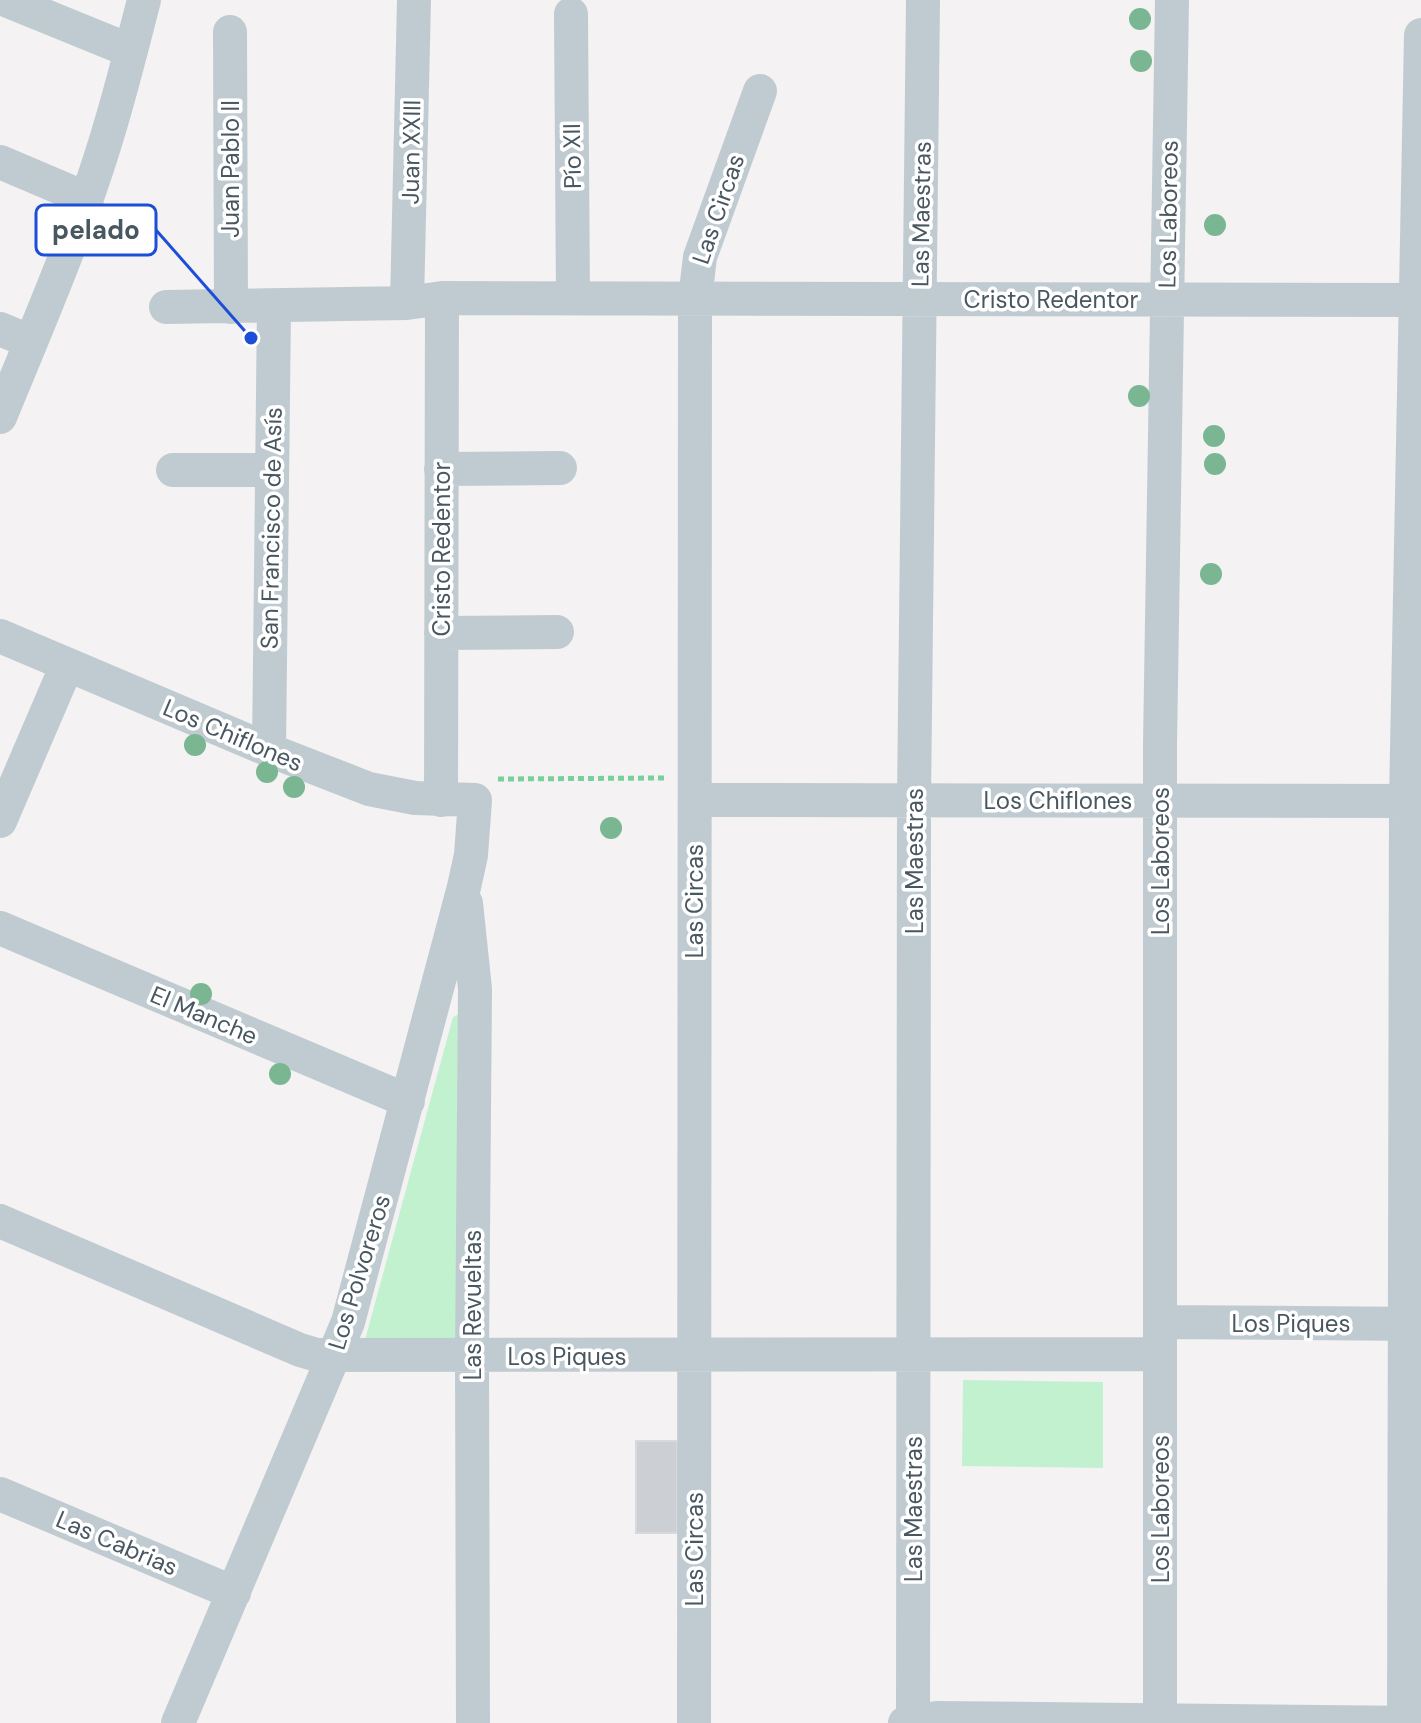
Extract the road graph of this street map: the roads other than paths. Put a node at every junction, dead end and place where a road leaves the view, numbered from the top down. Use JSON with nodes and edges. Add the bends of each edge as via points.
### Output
{"nodes":[{"id":1,"x":6,"y":0,"type":"edge"},
{"id":2,"x":144,"y":0,"type":"edge"},
{"id":3,"x":414,"y":0,"type":"edge"},
{"id":4,"x":923,"y":0,"type":"edge"},
{"id":5,"x":1172,"y":0,"type":"edge"},
{"id":6,"x":571,"y":14,"type":"dead end"},
{"id":7,"x":230,"y":32,"type":"dead end"},
{"id":8,"x":1421,"y":35,"type":"edge"},
{"id":9,"x":131,"y":51,"type":"junction"},
{"id":10,"x":760,"y":91,"type":"dead end"},
{"id":11,"x":0,"y":162,"type":"edge"},
{"id":12,"x":87,"y":199,"type":"junction"},
{"id":13,"x":442,"y":298,"type":"junction"},
{"id":14,"x":573,"y":298,"type":"junction"},
{"id":15,"x":695,"y":299,"type":"junction"},
{"id":16,"x":920,"y":299,"type":"junction"},
{"id":17,"x":1167,"y":300,"type":"junction"},
{"id":18,"x":1418,"y":300,"type":"edge"},
{"id":19,"x":407,"y":303,"type":"junction"},
{"id":20,"x":274,"y":306,"type":"junction"},
{"id":21,"x":166,"y":307,"type":"dead end"},
{"id":22,"x":231,"y":307,"type":"junction"},
{"id":23,"x":0,"y":329,"type":"edge"},
{"id":24,"x":31,"y":342,"type":"junction"},
{"id":25,"x":0,"y":417,"type":"edge"},
{"id":26,"x":560,"y":468,"type":"dead end"},
{"id":27,"x":441,"y":469,"type":"junction"},
{"id":28,"x":173,"y":470,"type":"dead end"},
{"id":29,"x":272,"y":470,"type":"junction"},
{"id":30,"x":557,"y":632,"type":"dead end"},
{"id":31,"x":441,"y":633,"type":"junction"},
{"id":32,"x":0,"y":636,"type":"edge"},
{"id":33,"x":67,"y":665,"type":"junction"},
{"id":34,"x":269,"y":750,"type":"junction"},
{"id":35,"x":441,"y":800,"type":"junction"},
{"id":36,"x":475,"y":800,"type":"joint"},
{"id":37,"x":695,"y":800,"type":"junction"},
{"id":38,"x":914,"y":800,"type":"junction"},
{"id":39,"x":1160,"y":800,"type":"junction"},
{"id":40,"x":1414,"y":801,"type":"edge"},
{"id":41,"x":0,"y":821,"type":"edge"},
{"id":42,"x":464,"y":887,"type":"junction"},
{"id":43,"x":0,"y":928,"type":"edge"},
{"id":44,"x":408,"y":1101,"type":"junction"},
{"id":45,"x":0,"y":1221,"type":"edge"},
{"id":46,"x":1413,"y":1324,"type":"edge"},
{"id":47,"x":1160,"y":1338,"type":"junction"},
{"id":48,"x":694,"y":1355,"type":"junction"},
{"id":49,"x":913,"y":1355,"type":"junction"},
{"id":50,"x":472,"y":1356,"type":"junction"},
{"id":51,"x":334,"y":1357,"type":"junction"},
{"id":52,"x":0,"y":1494,"type":"edge"},
{"id":53,"x":234,"y":1593,"type":"junction"},
{"id":54,"x":1160,"y":1722,"type":"edge"},
{"id":55,"x":178,"y":1723,"type":"edge"},
{"id":56,"x":473,"y":1723,"type":"edge"},
{"id":57,"x":694,"y":1723,"type":"edge"},
{"id":58,"x":910,"y":1723,"type":"edge"},
{"id":59,"x":1404,"y":1723,"type":"edge"},
{"id":60,"x":1421,"y":1723,"type":"edge"}],
"edges":[{"from":1,"to":9,"type":"street"},
{"from":2,"to":9,"type":"street"},
{"from":3,"to":19,"type":"street","name":"Juan XXIII"},
{"from":4,"to":16,"type":"street","name":"Las Maestras"},
{"from":5,"to":17,"type":"street","name":"Los Laboreos"},
{"from":6,"to":14,"type":"street","name":"Pío XII"},
{"from":7,"to":22,"type":"street","name":"Juan Pablo II"},
{"from":8,"to":18,"type":"street"},
{"from":9,"to":12,"type":"street"},
{"from":10,"to":15,"type":"street","name":"Las Circas","via":[[700,257]]},
{"from":11,"to":12,"type":"street"},
{"from":12,"to":24,"type":"street"},
{"from":13,"to":14,"type":"street","name":"Cristo Redentor"},
{"from":13,"to":19,"type":"street","name":"Cristo Redentor"},
{"from":13,"to":27,"type":"street","name":"Cristo Redentor"},
{"from":14,"to":15,"type":"street","name":"Cristo Redentor"},
{"from":15,"to":16,"type":"street","name":"Cristo Redentor"},
{"from":15,"to":37,"type":"street","name":"Las Circas"},
{"from":16,"to":17,"type":"street","name":"Cristo Redentor"},
{"from":16,"to":38,"type":"street","name":"Las Maestras"},
{"from":17,"to":18,"type":"street","name":"Cristo Redentor"},
{"from":17,"to":39,"type":"street","name":"Los Laboreos"},
{"from":18,"to":40,"type":"street"},
{"from":19,"to":20,"type":"street","name":"Cristo Redentor"},
{"from":20,"to":22,"type":"street","name":"Cristo Redentor"},
{"from":20,"to":29,"type":"street","name":"San Francisco de Asís"},
{"from":21,"to":22,"type":"street","name":"Cristo Redentor"},
{"from":23,"to":24,"type":"street"},
{"from":24,"to":25,"type":"street"},
{"from":26,"to":27,"type":"street"},
{"from":27,"to":31,"type":"street","name":"Cristo Redentor"},
{"from":28,"to":29,"type":"street"},
{"from":29,"to":34,"type":"street","name":"San Francisco de Asís"},
{"from":30,"to":31,"type":"street"},
{"from":31,"to":35,"type":"street","name":"Cristo Redentor"},
{"from":32,"to":33,"type":"street","name":"Los Chiflones"},
{"from":33,"to":34,"type":"street","name":"Los Chiflones"},
{"from":33,"to":41,"type":"street"},
{"from":34,"to":35,"type":"street","name":"Los Chiflones","via":[[369,789]]},
{"from":35,"to":36,"type":"street","name":"Los Chiflones"},
{"from":36,"to":42,"type":"street","name":"Los Polvoreros"},
{"from":37,"to":38,"type":"street","name":"Los Chiflones"},
{"from":37,"to":48,"type":"street","name":"Las Circas"},
{"from":38,"to":39,"type":"street","name":"Los Chiflones"},
{"from":38,"to":49,"type":"street","name":"Las Maestras"},
{"from":39,"to":40,"type":"street","name":"Los Chiflones"},
{"from":39,"to":47,"type":"street","name":"Los Laboreos"},
{"from":40,"to":46,"type":"street"},
{"from":42,"to":44,"type":"street","name":"Los Polvoreros"},
{"from":42,"to":50,"type":"street","name":"Las Revueltas","via":[[475,989]]},
{"from":43,"to":44,"type":"street","name":"El Manche"},
{"from":44,"to":51,"type":"street","name":"Los Polvoreros"},
{"from":45,"to":51,"type":"street","name":"Los Piques","via":[[300,1350]]},
{"from":46,"to":47,"type":"street","name":"Los Piques"},
{"from":46,"to":59,"type":"street"},
{"from":47,"to":49,"type":"street","name":"Los Piques"},
{"from":47,"to":54,"type":"street","name":"Los Laboreos"},
{"from":48,"to":49,"type":"street","name":"Los Piques"},
{"from":48,"to":50,"type":"street","name":"Los Piques"},
{"from":48,"to":57,"type":"street","name":"Las Circas"},
{"from":49,"to":58,"type":"street","name":"Las Maestras"},
{"from":50,"to":51,"type":"street","name":"Los Piques"},
{"from":50,"to":56,"type":"street","name":"Las Revueltas"},
{"from":51,"to":53,"type":"street","name":"Los Polvoreros"},
{"from":52,"to":53,"type":"street","name":"Las Cabrias"},
{"from":53,"to":55,"type":"street","name":"Los Polvoreros"},
{"from":54,"to":58,"type":"street","via":[[937,1718]]},
{"from":54,"to":59,"type":"street"},
{"from":59,"to":60,"type":"street"}]}
